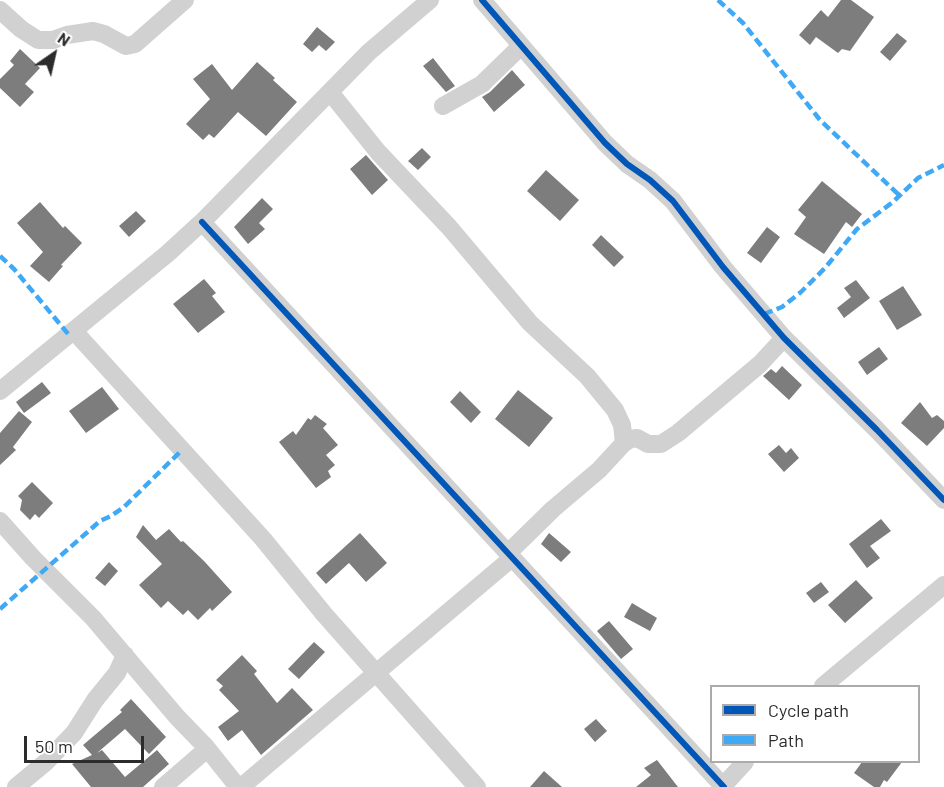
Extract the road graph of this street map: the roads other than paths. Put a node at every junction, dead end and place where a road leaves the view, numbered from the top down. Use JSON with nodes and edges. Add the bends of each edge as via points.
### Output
{"nodes":[{"id":1,"x":185,"y":0,"type":"edge"},
{"id":2,"x":430,"y":0,"type":"edge"},
{"id":3,"x":482,"y":0,"type":"edge"},
{"id":4,"x":0,"y":10,"type":"edge"},
{"id":5,"x":521,"y":46,"type":"junction"},
{"id":6,"x":330,"y":92,"type":"junction"},
{"id":7,"x":443,"y":106,"type":"dead end"},
{"id":8,"x":202,"y":222,"type":"junction"},
{"id":9,"x":74,"y":331,"type":"junction"},
{"id":10,"x":784,"y":338,"type":"junction"},
{"id":11,"x":0,"y":391,"type":"edge"},
{"id":12,"x":624,"y":444,"type":"junction"},
{"id":13,"x":944,"y":500,"type":"edge"},
{"id":14,"x":0,"y":521,"type":"edge"},
{"id":15,"x":510,"y":555,"type":"junction"},
{"id":16,"x":944,"y":585,"type":"edge"},
{"id":17,"x":125,"y":655,"type":"junction"},
{"id":18,"x":375,"y":673,"type":"junction"},
{"id":19,"x":825,"y":685,"type":"edge"},
{"id":20,"x":207,"y":749,"type":"junction"},
{"id":21,"x":744,"y":763,"type":"edge"},
{"id":22,"x":16,"y":787,"type":"edge"},
{"id":23,"x":163,"y":787,"type":"edge"},
{"id":24,"x":240,"y":787,"type":"edge"},
{"id":25,"x":477,"y":787,"type":"edge"},
{"id":26,"x":723,"y":787,"type":"edge"}],
"edges":[{"from":1,"to":4,"type":"street","via":[[135,44],[126,46],[93,30],[38,40]]},
{"from":2,"to":6,"type":"street","via":[[369,52]]},
{"from":3,"to":5,"type":"street"},
{"from":5,"to":7,"type":"street","via":[[482,84]]},
{"from":5,"to":10,"type":"street","via":[[605,143],[673,201]]},
{"from":6,"to":8,"type":"street"},
{"from":6,"to":12,"type":"street","via":[[530,323],[587,376],[615,410]]},
{"from":8,"to":9,"type":"street"},
{"from":8,"to":15,"type":"street"},
{"from":9,"to":11,"type":"street"},
{"from":9,"to":18,"type":"street","via":[[263,539]]},
{"from":10,"to":12,"type":"street","via":[[760,364],[678,433],[661,444],[648,444],[637,438]]},
{"from":10,"to":13,"type":"street"},
{"from":12,"to":15,"type":"street"},
{"from":14,"to":17,"type":"street"},
{"from":15,"to":18,"type":"street"},
{"from":15,"to":26,"type":"street"},
{"from":16,"to":19,"type":"street"},
{"from":17,"to":20,"type":"street"},
{"from":17,"to":22,"type":"street","via":[[117,673],[74,733]]},
{"from":18,"to":24,"type":"street"},
{"from":18,"to":25,"type":"street"},
{"from":20,"to":23,"type":"street"},
{"from":20,"to":24,"type":"street"},
{"from":21,"to":26,"type":"street"}]}
